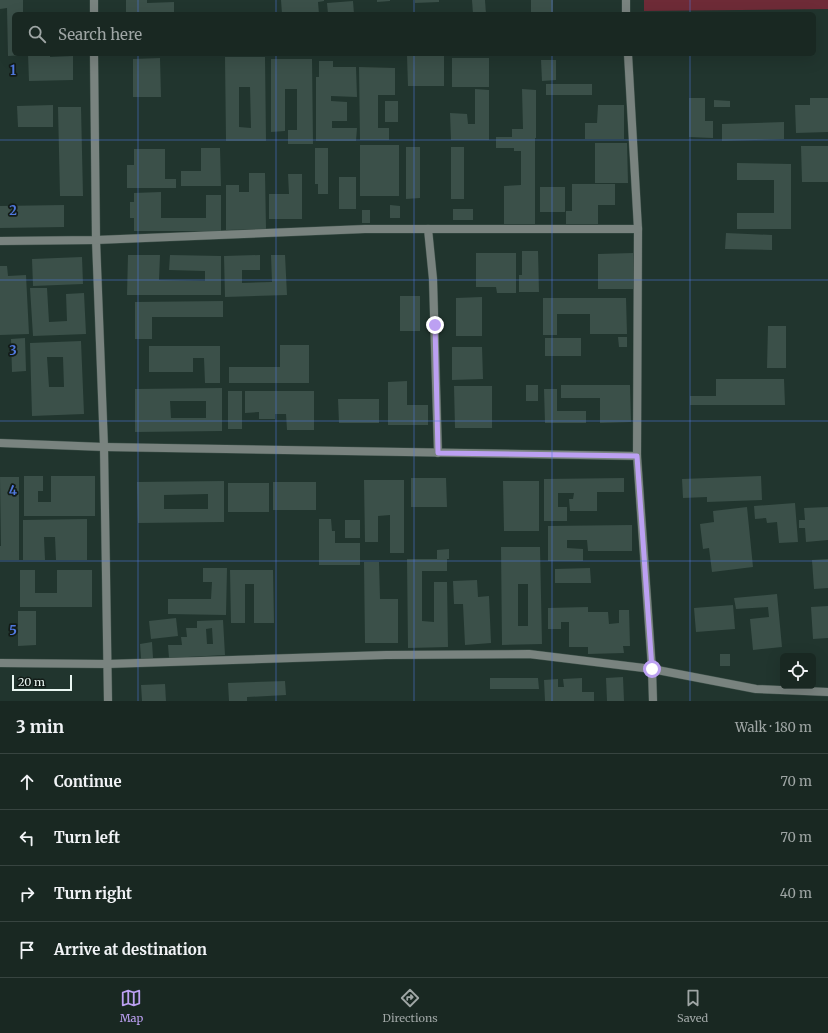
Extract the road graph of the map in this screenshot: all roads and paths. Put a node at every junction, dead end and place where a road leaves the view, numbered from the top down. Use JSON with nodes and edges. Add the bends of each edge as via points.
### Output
{"nodes":[{"id":1,"x":94,"y":0,"type":"edge"},
{"id":2,"x":626,"y":0,"type":"edge"},
{"id":3,"x":94,"y":12,"type":"edge"},
{"id":4,"x":626,"y":12,"type":"edge"},
{"id":5,"x":94,"y":56,"type":"edge"},
{"id":6,"x":628,"y":56,"type":"edge"},
{"id":7,"x":428,"y":229,"type":"junction"},
{"id":8,"x":638,"y":229,"type":"junction"},
{"id":9,"x":96,"y":240,"type":"junction"},
{"id":10,"x":0,"y":241,"type":"edge"},
{"id":11,"x":0,"y":443,"type":"edge"},
{"id":12,"x":104,"y":447,"type":"junction"},
{"id":13,"x":438,"y":453,"type":"junction"},
{"id":14,"x":637,"y":456,"type":"junction"},
{"id":15,"x":0,"y":664,"type":"edge"},
{"id":16,"x":107,"y":664,"type":"junction"},
{"id":17,"x":652,"y":669,"type":"junction"},
{"id":18,"x":828,"y":692,"type":"edge"},
{"id":19,"x":108,"y":701,"type":"edge"},
{"id":20,"x":652,"y":701,"type":"edge"}],
"edges":[{"from":1,"to":3,"type":"street"},
{"from":2,"to":4,"type":"street"},
{"from":5,"to":9,"type":"street"},
{"from":6,"to":8,"type":"street"},
{"from":7,"to":8,"type":"street"},
{"from":7,"to":9,"type":"street","via":[[365,229]]},
{"from":7,"to":13,"type":"street","via":[[433,279]]},
{"from":8,"to":14,"type":"street"},
{"from":9,"to":10,"type":"street"},
{"from":9,"to":12,"type":"street"},
{"from":11,"to":12,"type":"street"},
{"from":12,"to":13,"type":"street"},
{"from":12,"to":16,"type":"street"},
{"from":13,"to":14,"type":"street"},
{"from":14,"to":17,"type":"street"},
{"from":15,"to":16,"type":"street"},
{"from":16,"to":17,"type":"street","via":[[386,655],[529,654]]},
{"from":16,"to":19,"type":"street"},
{"from":17,"to":18,"type":"street","via":[[756,689]]},
{"from":17,"to":20,"type":"street"}]}
